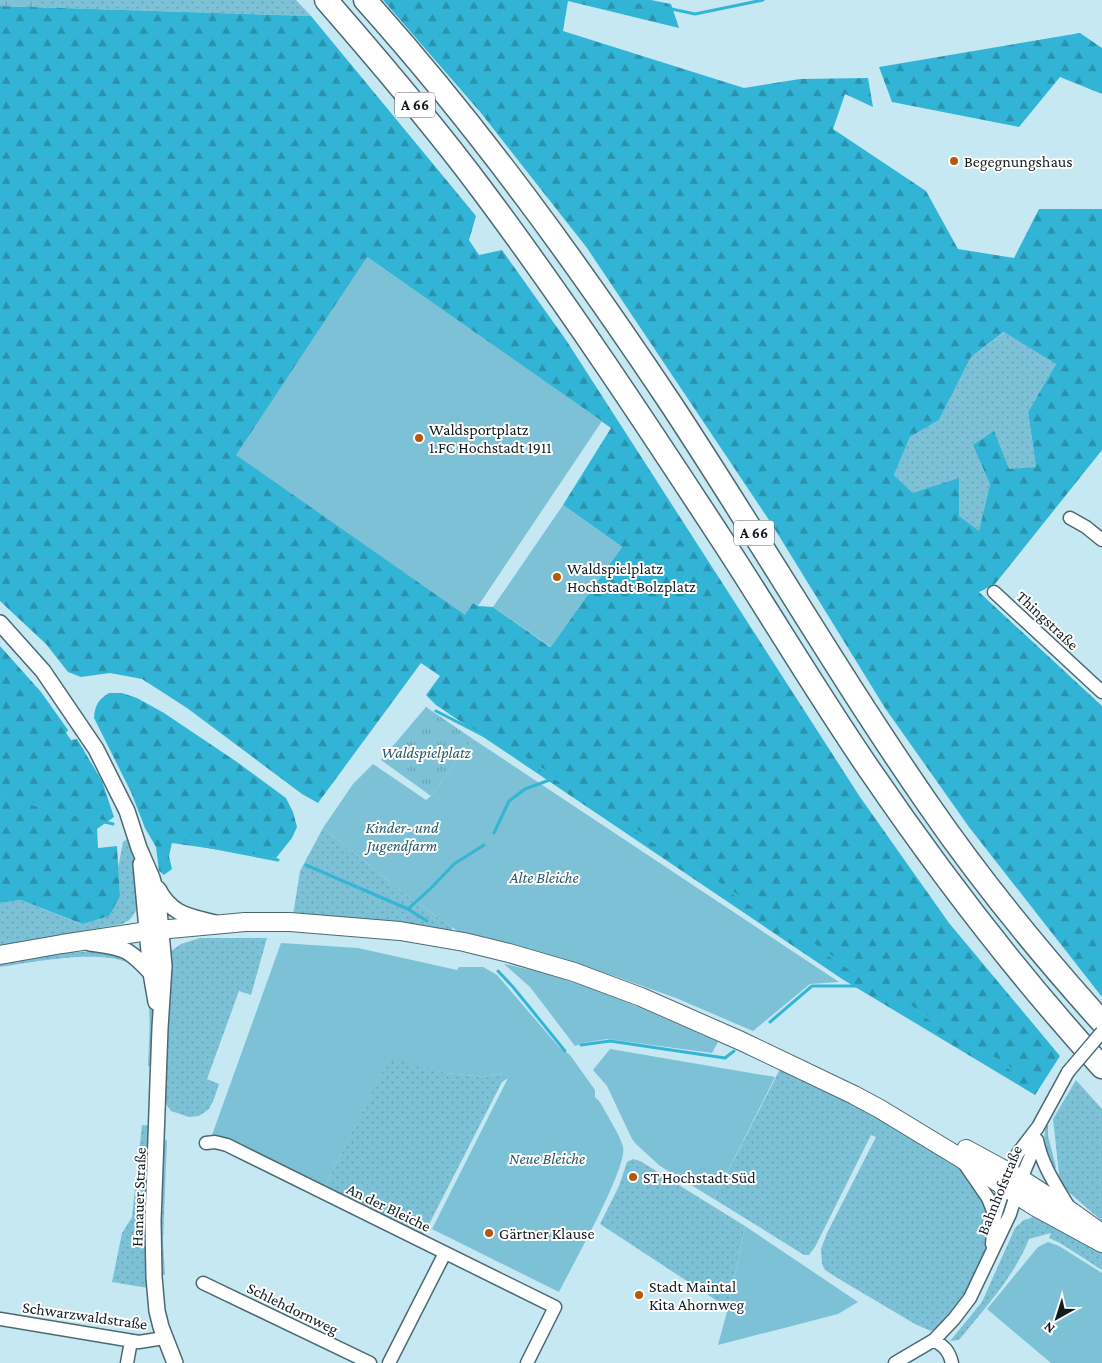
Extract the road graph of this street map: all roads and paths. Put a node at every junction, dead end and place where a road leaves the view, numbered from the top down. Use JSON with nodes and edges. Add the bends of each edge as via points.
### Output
{"nodes":[{"id":1,"x":326,"y":0,"type":"edge"},
{"id":2,"x":365,"y":0,"type":"edge"},
{"id":3,"x":1070,"y":518,"type":"dead end"},
{"id":4,"x":1102,"y":540,"type":"edge"},
{"id":5,"x":994,"y":592,"type":"dead end"},
{"id":6,"x":0,"y":623,"type":"edge"},
{"id":7,"x":1102,"y":692,"type":"edge"},
{"id":8,"x":139,"y":848,"type":"junction"},
{"id":9,"x":152,"y":878,"type":"junction"},
{"id":10,"x":219,"y":924,"type":"junction"},
{"id":11,"x":154,"y":930,"type":"junction"},
{"id":12,"x":83,"y":942,"type":"junction"},
{"id":13,"x":0,"y":955,"type":"edge"},
{"id":14,"x":151,"y":973,"type":"junction"},
{"id":15,"x":1102,"y":1022,"type":"edge"},
{"id":16,"x":160,"y":1028,"type":"junction"},
{"id":17,"x":1102,"y":1032,"type":"edge"},
{"id":18,"x":1102,"y":1067,"type":"edge"},
{"id":19,"x":880,"y":1108,"type":"junction"},
{"id":20,"x":1038,"y":1127,"type":"junction"},
{"id":21,"x":1037,"y":1141,"type":"junction"},
{"id":22,"x":206,"y":1143,"type":"dead end"},
{"id":23,"x":959,"y":1157,"type":"junction"},
{"id":24,"x":1013,"y":1183,"type":"junction"},
{"id":25,"x":1072,"y":1212,"type":"junction"},
{"id":26,"x":995,"y":1216,"type":"junction"},
{"id":27,"x":1102,"y":1234,"type":"edge"},
{"id":28,"x":1102,"y":1243,"type":"edge"},
{"id":29,"x":992,"y":1252,"type":"junction"},
{"id":30,"x":445,"y":1253,"type":"junction"},
{"id":31,"x":203,"y":1283,"type":"dead end"},
{"id":32,"x":0,"y":1319,"type":"edge"},
{"id":33,"x":164,"y":1338,"type":"junction"},
{"id":34,"x":934,"y":1340,"type":"junction"},
{"id":35,"x":132,"y":1341,"type":"junction"},
{"id":36,"x":127,"y":1363,"type":"edge"},
{"id":37,"x":175,"y":1363,"type":"edge"},
{"id":38,"x":370,"y":1363,"type":"edge"},
{"id":39,"x":389,"y":1363,"type":"edge"},
{"id":40,"x":527,"y":1363,"type":"edge"},
{"id":41,"x":895,"y":1363,"type":"edge"},
{"id":42,"x":952,"y":1363,"type":"edge"}],
"edges":[{"from":1,"to":18,"type":"highway","number":"A 66","via":[[427,119],[556,292],[905,821],[1042,1000]]},
{"from":2,"to":15,"type":"highway","number":"A 66","via":[[456,105],[578,268],[671,404],[929,806],[1058,973]]},
{"from":3,"to":4,"type":"street"},
{"from":5,"to":7,"type":"street","name":"Thingstraße"},
{"from":6,"to":8,"type":"street","via":[[43,671],[96,749],[127,811]]},
{"from":8,"to":9,"type":"street"},
{"from":8,"to":11,"type":"street"},
{"from":9,"to":10,"type":"street","via":[[172,907],[188,916]]},
{"from":9,"to":11,"type":"street","via":[[158,899]]},
{"from":10,"to":11,"type":"main road"},
{"from":10,"to":19,"type":"main road","via":[[290,922],[400,931],[464,942],[517,956],[609,984],[684,1015]]},
{"from":11,"to":12,"type":"main road"},
{"from":11,"to":14,"type":"street","name":"Hanauer Straße"},
{"from":11,"to":16,"type":"street","name":"Hanauer Straße","via":[[164,966]]},
{"from":12,"to":13,"type":"main road"},
{"from":12,"to":14,"type":"street","via":[[120,947]]},
{"from":14,"to":16,"type":"street","name":"Hanauer Straße"},
{"from":16,"to":33,"type":"street","name":"Hanauer Straße","via":[[153,1221],[155,1292]]},
{"from":17,"to":20,"type":"street","name":"Bahnhofstraße","bridge":true,"via":[[1068,1072]]},
{"from":19,"to":23,"type":"main road"},
{"from":19,"to":24,"type":"main road","via":[[928,1128]]},
{"from":20,"to":21,"type":"street","name":"Bahnhofstraße"},
{"from":20,"to":24,"type":"street","name":"Bahnhofstraße","via":[[1018,1153]]},
{"from":21,"to":24,"type":"street","name":"Bahnhofstraße"},
{"from":21,"to":25,"type":"street","name":"Bahnhofstraße","via":[[1050,1177]]},
{"from":22,"to":30,"type":"street","name":"An der Bleiche","via":[[227,1145]]},
{"from":23,"to":24,"type":"main road"},
{"from":23,"to":26,"type":"street","name":"Bahnhofstraße","via":[[980,1183]]},
{"from":24,"to":25,"type":"main road"},
{"from":24,"to":26,"type":"street","name":"Bahnhofstraße"},
{"from":24,"to":28,"type":"main road","via":[[1034,1206]]},
{"from":24,"to":29,"type":"street","name":"Bahnhofstraße","via":[[1010,1214]]},
{"from":25,"to":27,"type":"main road"},
{"from":26,"to":29,"type":"street","name":"Bahnhofstraße"},
{"from":29,"to":34,"type":"street","name":"Bahnhofstraße","via":[[970,1298]]},
{"from":30,"to":39,"type":"street"},
{"from":30,"to":40,"type":"street","name":"An der Bleiche","via":[[555,1307]]},
{"from":31,"to":38,"type":"street","name":"Schlehdornweg"},
{"from":32,"to":35,"type":"street","name":"Schwarzwaldstraße"},
{"from":33,"to":35,"type":"street","name":"Schwarzwaldstraße"},
{"from":33,"to":37,"type":"street","name":"Hanauer Straße"},
{"from":34,"to":41,"type":"street","name":"Bahnhofstraße"},
{"from":34,"to":42,"type":"street","via":[[944,1346]]},
{"from":35,"to":36,"type":"street"}]}
